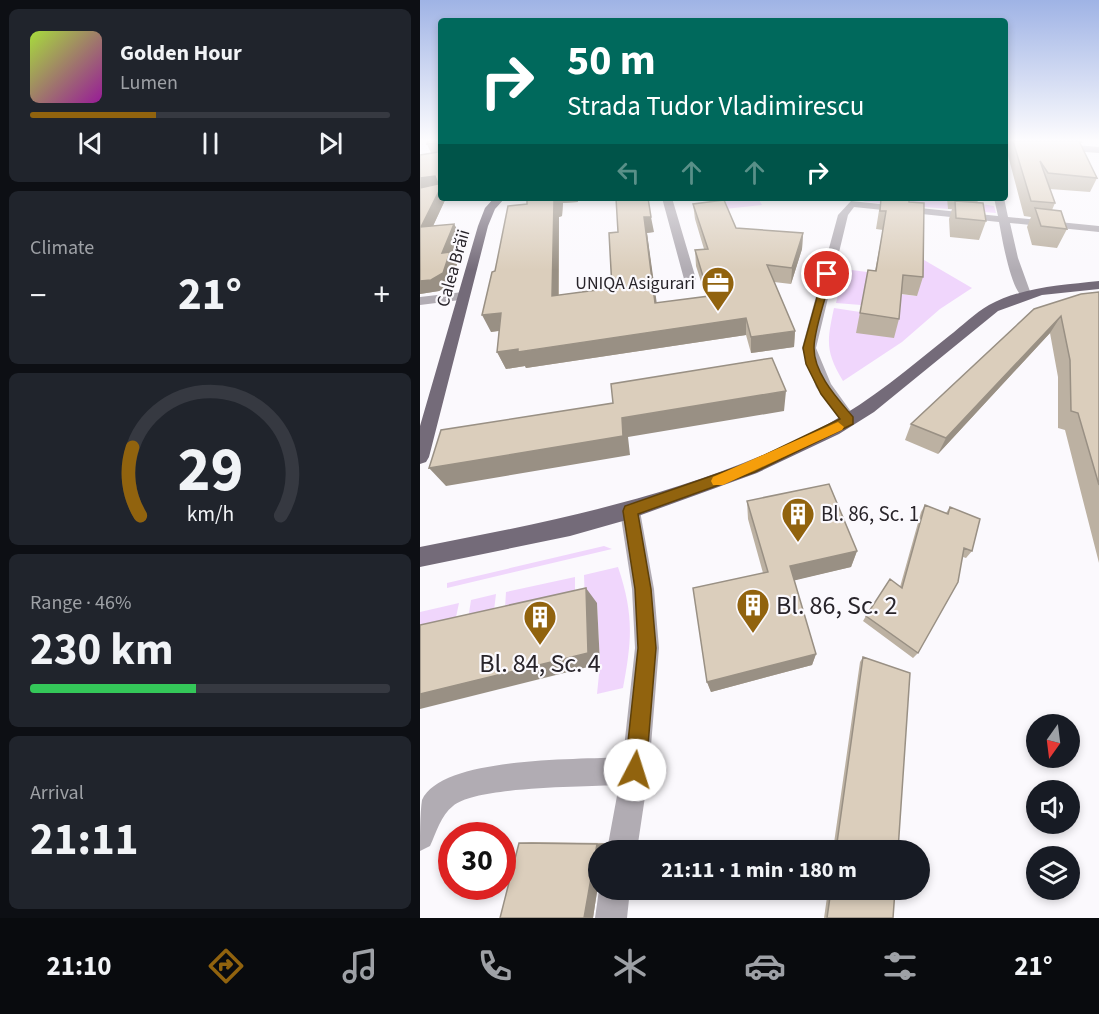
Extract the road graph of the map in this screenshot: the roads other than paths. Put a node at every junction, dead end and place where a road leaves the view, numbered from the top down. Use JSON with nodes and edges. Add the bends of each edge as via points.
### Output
{"nodes":[{"id":1,"x":498,"y":201,"type":"edge"},
{"id":2,"x":669,"y":201,"type":"edge"},
{"id":3,"x":852,"y":201,"type":"edge"},
{"id":4,"x":1000,"y":201,"type":"edge"},
{"id":5,"x":1004,"y":219,"type":"junction"},
{"id":6,"x":1099,"y":229,"type":"edge"},
{"id":7,"x":690,"y":279,"type":"dead end"},
{"id":8,"x":1099,"y":285,"type":"edge"},
{"id":9,"x":1025,"y":294,"type":"junction"},
{"id":10,"x":463,"y":296,"type":"junction"},
{"id":11,"x":420,"y":301,"type":"edge"},
{"id":12,"x":849,"y":420,"type":"junction"},
{"id":13,"x":420,"y":457,"type":"edge"},
{"id":14,"x":630,"y":511,"type":"junction"},
{"id":15,"x":420,"y":557,"type":"edge"},
{"id":16,"x":635,"y":770,"type":"junction"},
{"id":17,"x":420,"y":836,"type":"edge"},
{"id":18,"x":624,"y":840,"type":"edge"},
{"id":19,"x":614,"y":900,"type":"edge"},
{"id":20,"x":611,"y":918,"type":"edge"}],
"edges":[{"from":1,"to":10,"type":"main road","name":"Calea Brăii","via":[[490,208]]},
{"from":2,"to":7,"type":"street"},
{"from":3,"to":5,"type":"street"},
{"from":3,"to":12,"type":"street","via":[[843,215],[808,348],[827,394]]},
{"from":4,"to":5,"type":"street"},
{"from":5,"to":6,"type":"street"},
{"from":5,"to":9,"type":"street"},
{"from":8,"to":9,"type":"main road"},
{"from":9,"to":12,"type":"main road","via":[[975,320],[888,394]]},
{"from":10,"to":11,"type":"street"},
{"from":10,"to":13,"type":"main road","name":"Calea Brăii"},
{"from":12,"to":14,"type":"main road","via":[[751,468]]},
{"from":14,"to":15,"type":"main road"},
{"from":14,"to":16,"type":"street","via":[[643,589],[647,648]]},
{"from":16,"to":17,"type":"street","via":[[456,786],[442,796]]},
{"from":16,"to":18,"type":"street"},
{"from":19,"to":20,"type":"street"}]}
